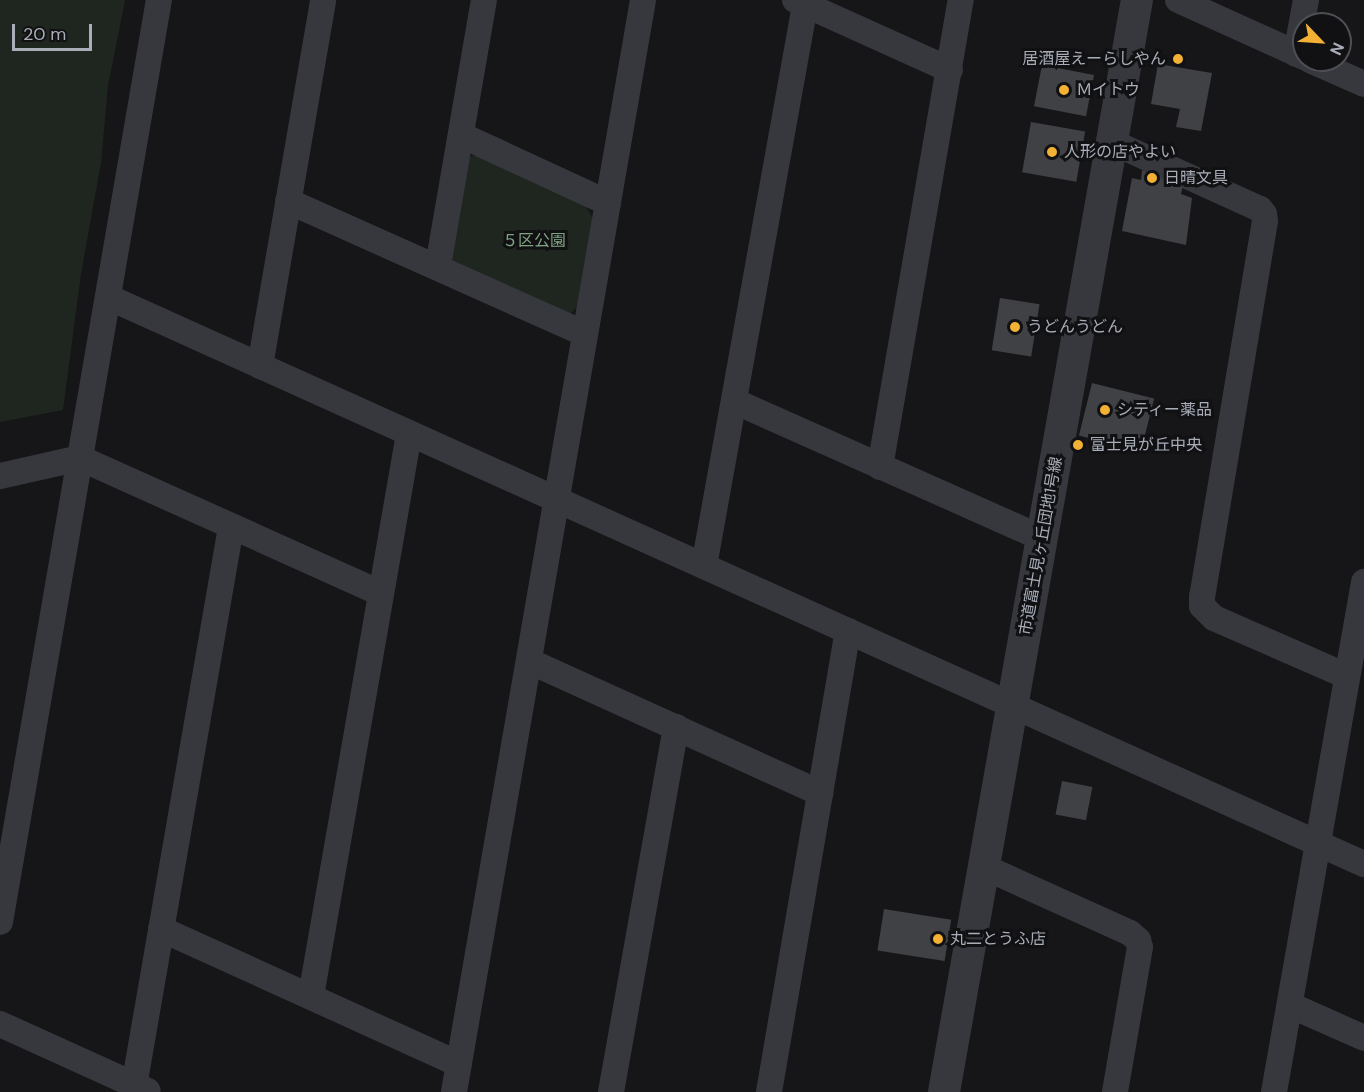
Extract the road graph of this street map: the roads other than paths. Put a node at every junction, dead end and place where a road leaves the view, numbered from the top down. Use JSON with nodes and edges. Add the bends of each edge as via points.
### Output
{"nodes":[{"id":1,"x":159,"y":0,"type":"edge"},
{"id":2,"x":323,"y":0,"type":"edge"},
{"id":3,"x":484,"y":0,"type":"edge"},
{"id":4,"x":643,"y":0,"type":"edge"},
{"id":5,"x":961,"y":0,"type":"edge"},
{"id":6,"x":1137,"y":0,"type":"edge"},
{"id":7,"x":1178,"y":0,"type":"edge"},
{"id":8,"x":800,"y":2,"type":"edge"},
{"id":9,"x":1292,"y":52,"type":"edge"},
{"id":10,"x":950,"y":70,"type":"junction"},
{"id":11,"x":1337,"y":72,"type":"edge"},
{"id":12,"x":1364,"y":84,"type":"edge"},
{"id":13,"x":461,"y":135,"type":"junction"},
{"id":14,"x":1112,"y":142,"type":"junction"},
{"id":15,"x":288,"y":201,"type":"junction"},
{"id":16,"x":608,"y":203,"type":"junction"},
{"id":17,"x":438,"y":266,"type":"junction"},
{"id":18,"x":108,"y":297,"type":"junction"},
{"id":19,"x":585,"y":334,"type":"junction"},
{"id":20,"x":260,"y":366,"type":"junction"},
{"id":21,"x":734,"y":401,"type":"junction"},
{"id":22,"x":410,"y":434,"type":"junction"},
{"id":23,"x":80,"y":458,"type":"junction"},
{"id":24,"x":880,"y":467,"type":"junction"},
{"id":25,"x":0,"y":476,"type":"edge"},
{"id":26,"x":556,"y":500,"type":"junction"},
{"id":27,"x":231,"y":527,"type":"junction"},
{"id":28,"x":1042,"y":538,"type":"junction"},
{"id":29,"x":704,"y":566,"type":"junction"},
{"id":30,"x":1364,"y":582,"type":"edge"},
{"id":31,"x":381,"y":593,"type":"junction"},
{"id":32,"x":848,"y":631,"type":"junction"},
{"id":33,"x":528,"y":661,"type":"junction"},
{"id":34,"x":1347,"y":676,"type":"junction"},
{"id":35,"x":1013,"y":705,"type":"junction"},
{"id":36,"x":676,"y":727,"type":"junction"},
{"id":37,"x":820,"y":793,"type":"junction"},
{"id":38,"x":1318,"y":843,"type":"junction"},
{"id":39,"x":1364,"y":864,"type":"edge"},
{"id":40,"x":984,"y":867,"type":"junction"},
{"id":41,"x":0,"y":922,"type":"edge"},
{"id":42,"x":161,"y":929,"type":"junction"},
{"id":43,"x":311,"y":996,"type":"junction"},
{"id":44,"x":1290,"y":1005,"type":"junction"},
{"id":45,"x":0,"y":1024,"type":"edge"},
{"id":46,"x":1364,"y":1038,"type":"edge"},
{"id":47,"x":459,"y":1064,"type":"junction"},
{"id":48,"x":140,"y":1090,"type":"edge"},
{"id":49,"x":454,"y":1092,"type":"edge"},
{"id":50,"x":611,"y":1092,"type":"edge"},
{"id":51,"x":770,"y":1092,"type":"edge"},
{"id":52,"x":944,"y":1092,"type":"edge"},
{"id":53,"x":1115,"y":1092,"type":"edge"},
{"id":54,"x":1274,"y":1092,"type":"edge"}],
"edges":[{"from":1,"to":18,"type":"street"},
{"from":2,"to":15,"type":"street"},
{"from":3,"to":13,"type":"street"},
{"from":4,"to":16,"type":"street"},
{"from":5,"to":10,"type":"street"},
{"from":6,"to":14,"type":"street","name":"市道富士見ヶ丘団地1号線"},
{"from":7,"to":9,"type":"street"},
{"from":8,"to":10,"type":"street"},
{"from":8,"to":21,"type":"street"},
{"from":10,"to":24,"type":"street"},
{"from":11,"to":12,"type":"street"},
{"from":13,"to":16,"type":"street"},
{"from":13,"to":17,"type":"street"},
{"from":14,"to":28,"type":"street","name":"市道富士見ヶ丘団地1号線"},
{"from":14,"to":34,"type":"street","via":[[1264,214],[1202,606],[1214,618]]},
{"from":15,"to":17,"type":"street"},
{"from":15,"to":20,"type":"street"},
{"from":16,"to":19,"type":"street"},
{"from":17,"to":19,"type":"street"},
{"from":18,"to":20,"type":"street"},
{"from":18,"to":23,"type":"street"},
{"from":19,"to":26,"type":"street"},
{"from":20,"to":22,"type":"street"},
{"from":21,"to":24,"type":"street"},
{"from":21,"to":29,"type":"street"},
{"from":22,"to":26,"type":"street"},
{"from":22,"to":31,"type":"street"},
{"from":23,"to":25,"type":"street"},
{"from":23,"to":27,"type":"street"},
{"from":23,"to":41,"type":"street"},
{"from":24,"to":28,"type":"street"},
{"from":26,"to":29,"type":"street"},
{"from":26,"to":33,"type":"street"},
{"from":27,"to":31,"type":"street"},
{"from":27,"to":42,"type":"street"},
{"from":28,"to":35,"type":"street","name":"市道富士見ヶ丘団地1号線"},
{"from":29,"to":32,"type":"street"},
{"from":30,"to":34,"type":"street"},
{"from":31,"to":43,"type":"street"},
{"from":32,"to":35,"type":"street"},
{"from":32,"to":37,"type":"street"},
{"from":33,"to":36,"type":"street"},
{"from":33,"to":47,"type":"street"},
{"from":34,"to":38,"type":"street"},
{"from":35,"to":38,"type":"street"},
{"from":35,"to":40,"type":"street","name":"市道富士見ヶ丘団地1号線"},
{"from":36,"to":37,"type":"street"},
{"from":36,"to":50,"type":"street"},
{"from":37,"to":51,"type":"street"},
{"from":38,"to":39,"type":"street"},
{"from":38,"to":44,"type":"street"},
{"from":40,"to":52,"type":"street","name":"市道富士見ヶ丘団地1号線"},
{"from":40,"to":53,"type":"street","via":[[1138,940],[1140,947]]},
{"from":42,"to":43,"type":"street"},
{"from":42,"to":48,"type":"street"},
{"from":43,"to":47,"type":"street"},
{"from":44,"to":46,"type":"street"},
{"from":44,"to":54,"type":"street"},
{"from":45,"to":48,"type":"street"},
{"from":47,"to":49,"type":"street"}]}
